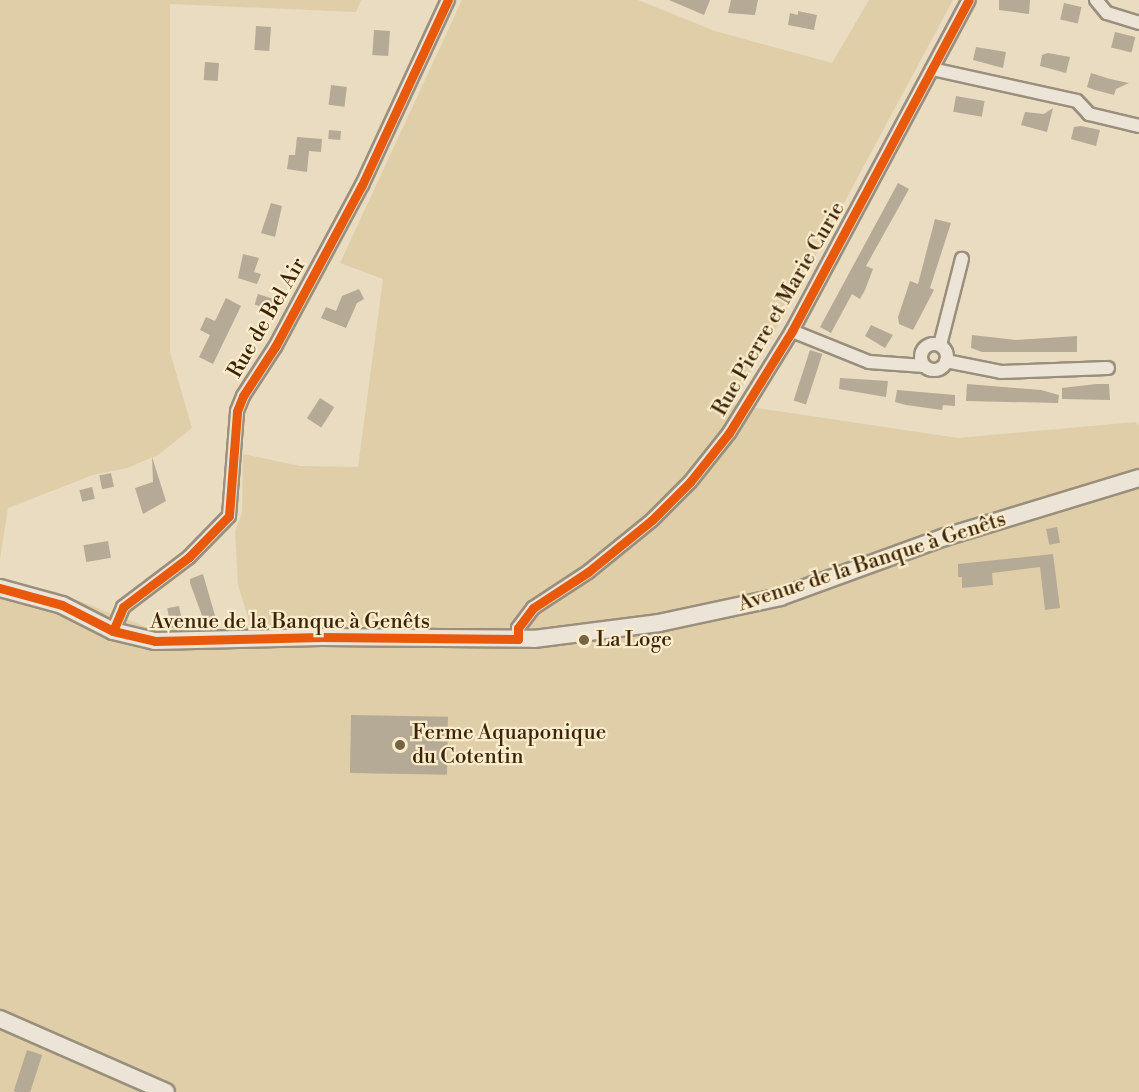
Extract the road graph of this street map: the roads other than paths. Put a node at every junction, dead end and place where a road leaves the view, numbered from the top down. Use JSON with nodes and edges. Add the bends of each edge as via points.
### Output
{"nodes":[{"id":1,"x":448,"y":0,"type":"edge"},
{"id":2,"x":969,"y":0,"type":"edge"},
{"id":3,"x":1096,"y":0,"type":"edge"},
{"id":4,"x":1139,"y":22,"type":"edge"},
{"id":5,"x":932,"y":69,"type":"junction"},
{"id":6,"x":1139,"y":126,"type":"edge"},
{"id":7,"x":962,"y":259,"type":"dead end"},
{"id":8,"x":792,"y":331,"type":"junction"},
{"id":9,"x":940,"y":345,"type":"junction"},
{"id":10,"x":946,"y":361,"type":"junction"},
{"id":11,"x":924,"y":366,"type":"junction"},
{"id":12,"x":1108,"y":368,"type":"dead end"},
{"id":13,"x":1139,"y":478,"type":"edge"},
{"id":14,"x":0,"y":588,"type":"edge"},
{"id":15,"x":113,"y":631,"type":"junction"},
{"id":16,"x":518,"y":639,"type":"junction"},
{"id":17,"x":0,"y":1018,"type":"edge"},
{"id":18,"x":166,"y":1092,"type":"edge"}],
"edges":[{"from":1,"to":15,"type":"street","name":"Rue de Bel Air","via":[[362,184],[276,347],[243,396],[237,411],[229,516],[189,557],[123,607]]},
{"from":2,"to":5,"type":"street","name":"Rue Pierre et Marie Curie"},
{"from":3,"to":4,"type":"street","via":[[1107,13]]},
{"from":5,"to":6,"type":"street","via":[[1077,101],[1089,114]]},
{"from":5,"to":8,"type":"street","name":"Rue Pierre et Marie Curie"},
{"from":7,"to":9,"type":"street"},
{"from":8,"to":11,"type":"street","via":[[869,362]]},
{"from":8,"to":16,"type":"street","name":"Rue Pierre et Marie Curie","via":[[755,396],[690,482],[588,572],[533,608],[518,628]]},
{"from":9,"to":10,"type":"street"},
{"from":9,"to":11,"type":"street","via":[[928,345],[922,350]]},
{"from":10,"to":11,"type":"street","via":[[937,370]]},
{"from":10,"to":12,"type":"street","via":[[1001,372]]},
{"from":13,"to":16,"type":"street","name":"Avenue de la Banque à Genêts","via":[[945,537],[780,597],[659,623]]},
{"from":14,"to":15,"type":"street","name":"Avenue de la Banque à Genêts","via":[[62,605]]},
{"from":15,"to":16,"type":"street","name":"Avenue de la Banque à Genêts","via":[[140,639],[179,643],[321,637]]},
{"from":17,"to":18,"type":"street"}]}
